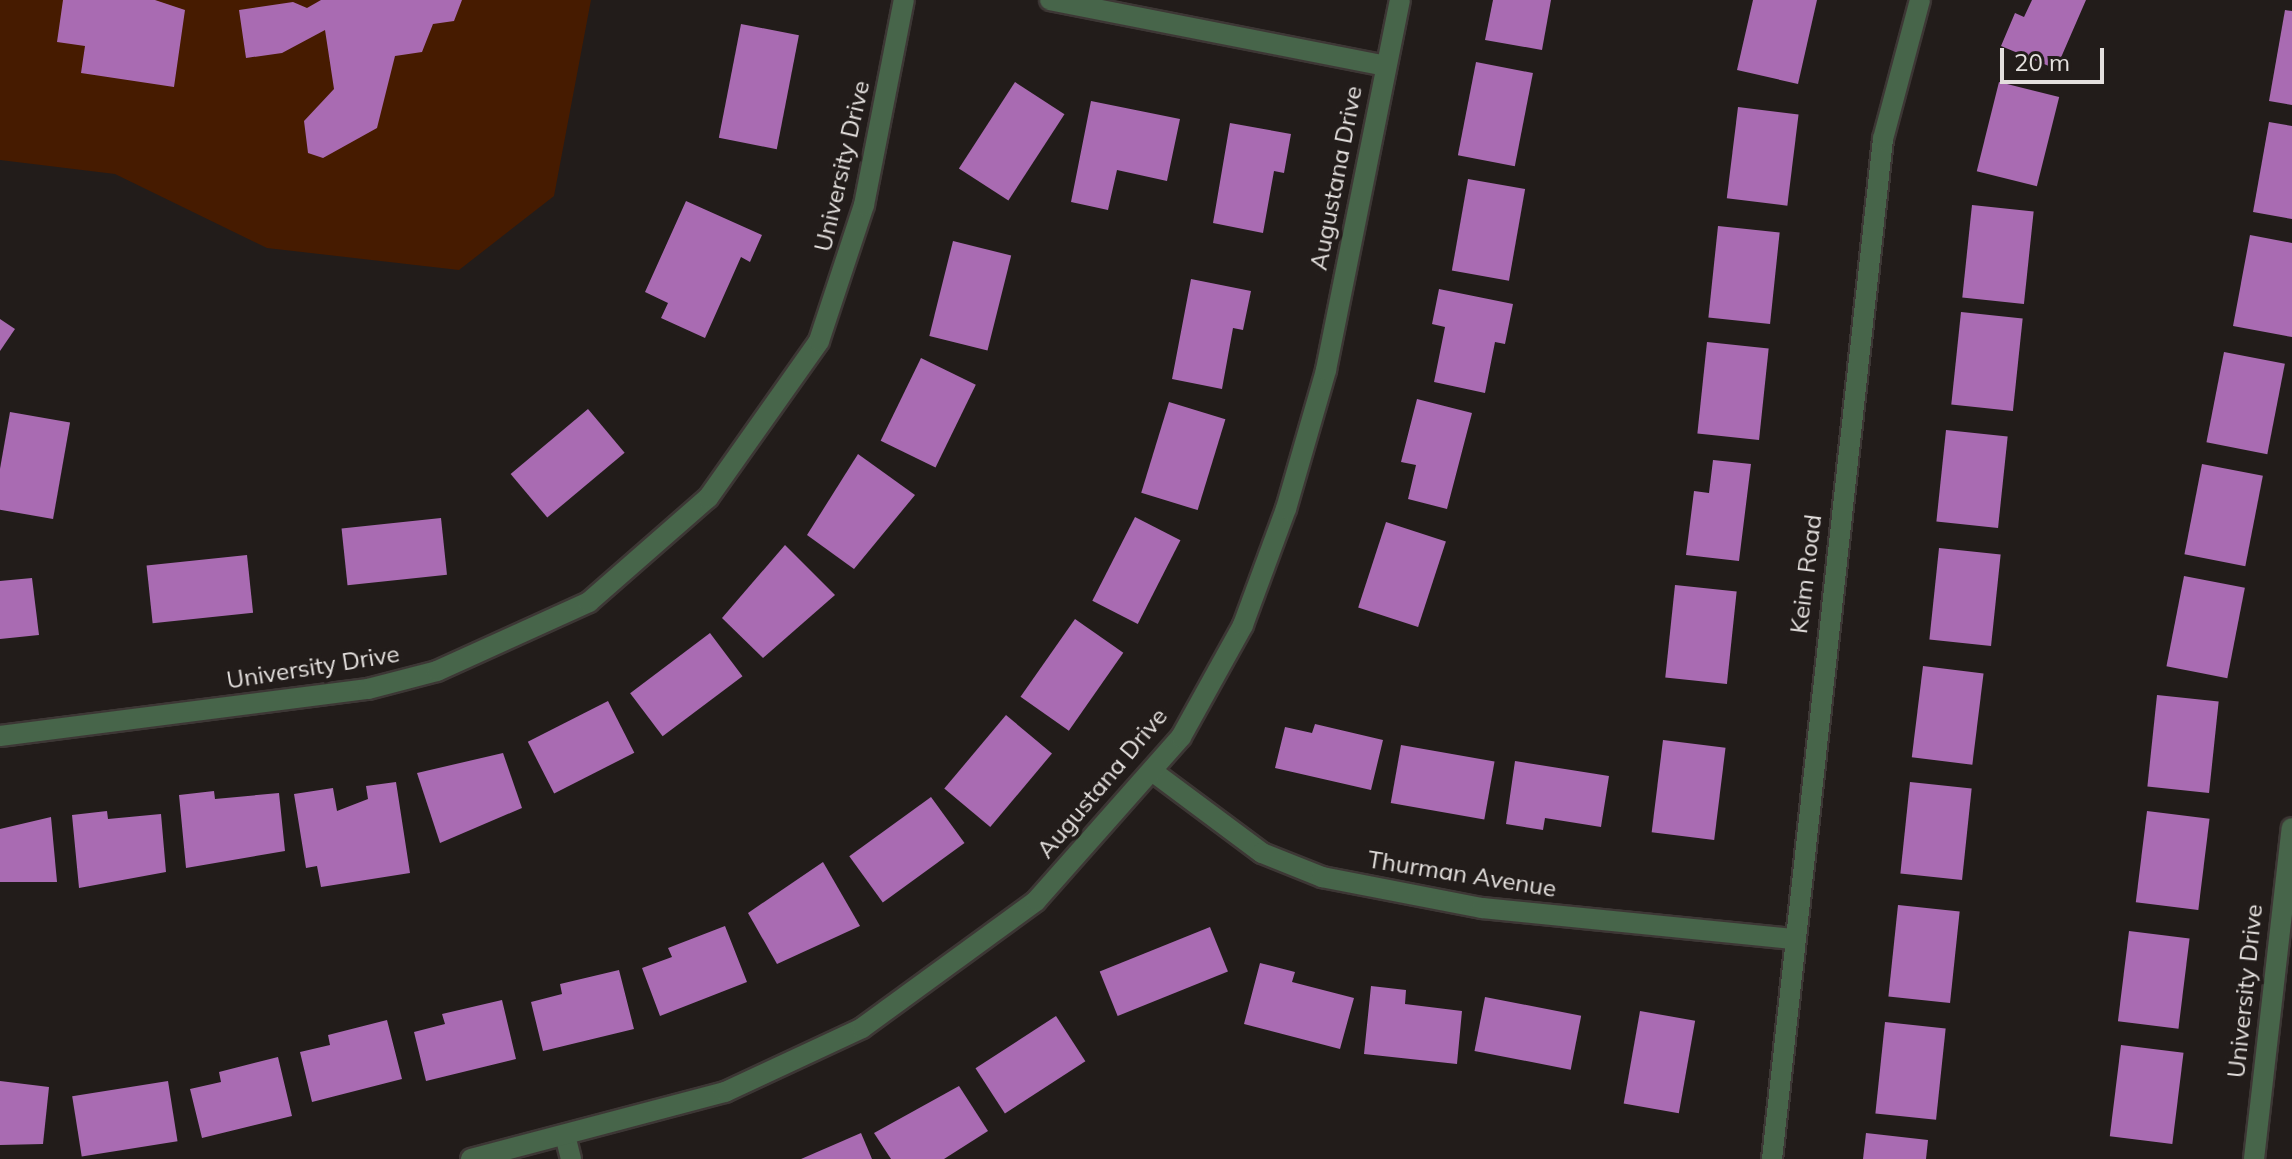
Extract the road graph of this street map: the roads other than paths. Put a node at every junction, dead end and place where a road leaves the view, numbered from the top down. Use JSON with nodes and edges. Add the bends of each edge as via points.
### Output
{"nodes":[{"id":1,"x":904,"y":0,"type":"edge"},
{"id":2,"x":1050,"y":0,"type":"edge"},
{"id":3,"x":1400,"y":0,"type":"edge"},
{"id":4,"x":1920,"y":0,"type":"edge"},
{"id":5,"x":1385,"y":66,"type":"junction"},
{"id":6,"x":0,"y":736,"type":"edge"},
{"id":7,"x":1152,"y":771,"type":"junction"},
{"id":8,"x":2292,"y":828,"type":"edge"},
{"id":9,"x":1795,"y":939,"type":"junction"},
{"id":10,"x":569,"y":1149,"type":"edge"},
{"id":11,"x":471,"y":1159,"type":"edge"},
{"id":12,"x":1772,"y":1159,"type":"edge"},
{"id":13,"x":2254,"y":1159,"type":"edge"}],
"edges":[{"from":1,"to":6,"type":"street","name":"University Drive","via":[[864,205],[819,341],[708,498],[589,602],[437,671],[368,689]]},
{"from":2,"to":5,"type":"street"},
{"from":3,"to":5,"type":"street","name":"Augustana Drive"},
{"from":4,"to":9,"type":"street","name":"Keim Road","via":[[1883,139]]},
{"from":5,"to":7,"type":"street","name":"Augustana Drive","via":[[1326,370],[1286,509],[1243,625],[1181,737]]},
{"from":7,"to":9,"type":"street","name":"Thurman Avenue","via":[[1250,845],[1322,877],[1482,908]]},
{"from":7,"to":10,"type":"street","name":"Augustana Drive","via":[[1036,901],[911,997],[823,1050]]},
{"from":8,"to":13,"type":"street","name":"University Drive"},
{"from":9,"to":12,"type":"street","name":"Keim Road"},
{"from":10,"to":11,"type":"street","name":"Augustana Drive"}]}
